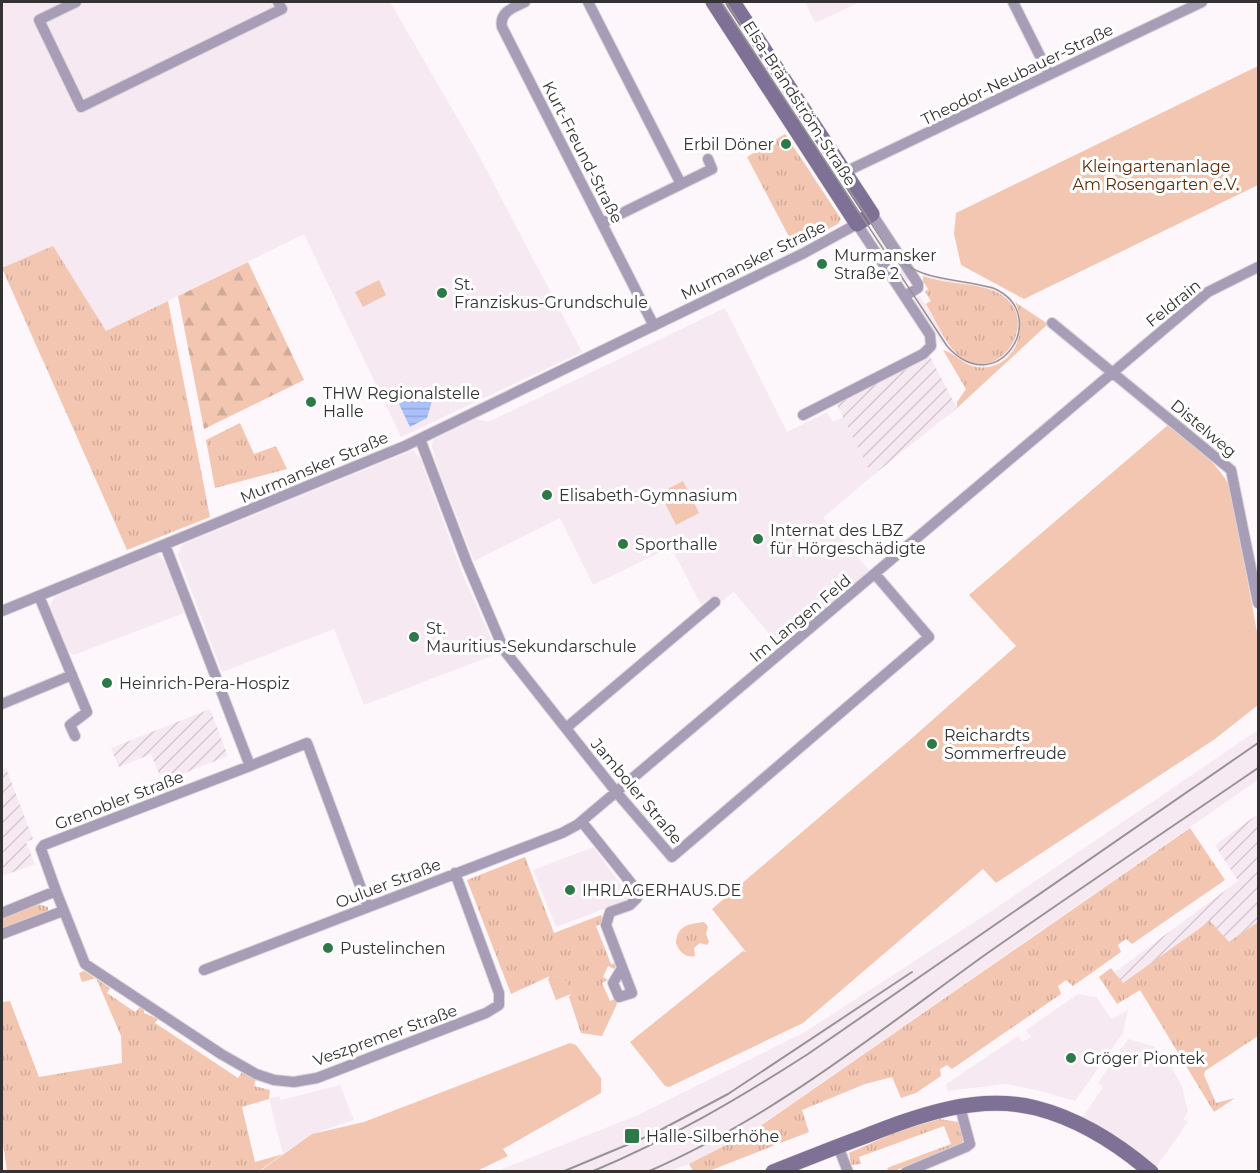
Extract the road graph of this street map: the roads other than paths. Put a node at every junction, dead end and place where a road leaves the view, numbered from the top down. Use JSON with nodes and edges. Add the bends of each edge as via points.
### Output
{"nodes":[{"id":1,"x":76,"y":2,"type":"edge"},
{"id":2,"x":278,"y":2,"type":"edge"},
{"id":3,"x":525,"y":2,"type":"edge"},
{"id":4,"x":588,"y":2,"type":"edge"},
{"id":5,"x":713,"y":2,"type":"edge"},
{"id":6,"x":732,"y":2,"type":"edge"},
{"id":7,"x":1013,"y":2,"type":"edge"},
{"id":8,"x":1202,"y":2,"type":"edge"},
{"id":9,"x":1049,"y":74,"type":"junction"},
{"id":10,"x":708,"y":159,"type":"dead end"},
{"id":11,"x":845,"y":172,"type":"junction"},
{"id":12,"x":830,"y":181,"type":"junction"},
{"id":13,"x":681,"y":184,"type":"junction"},
{"id":14,"x":872,"y":214,"type":"junction"},
{"id":15,"x":602,"y":222,"type":"junction"},
{"id":16,"x":857,"y":224,"type":"junction"},
{"id":17,"x":1258,"y":267,"type":"edge"},
{"id":18,"x":905,"y":296,"type":"junction"},
{"id":19,"x":1052,"y":323,"type":"dead end"},
{"id":20,"x":654,"y":326,"type":"junction"},
{"id":21,"x":1113,"y":372,"type":"junction"},
{"id":22,"x":803,"y":415,"type":"dead end"},
{"id":23,"x":420,"y":439,"type":"junction"},
{"id":24,"x":165,"y":545,"type":"junction"},
{"id":25,"x":875,"y":574,"type":"junction"},
{"id":26,"x":39,"y":596,"type":"junction"},
{"id":27,"x":715,"y":602,"type":"dead end"},
{"id":28,"x":1258,"y":603,"type":"edge"},
{"id":29,"x":2,"y":610,"type":"edge"},
{"id":30,"x":72,"y":675,"type":"junction"},
{"id":31,"x":2,"y":704,"type":"edge"},
{"id":32,"x":566,"y":728,"type":"junction"},
{"id":33,"x":75,"y":736,"type":"dead end"},
{"id":34,"x":250,"y":766,"type":"junction"},
{"id":35,"x":617,"y":793,"type":"junction"},
{"id":36,"x":582,"y":822,"type":"junction"},
{"id":37,"x":455,"y":873,"type":"junction"},
{"id":38,"x":56,"y":891,"type":"junction"},
{"id":39,"x":368,"y":907,"type":"junction"},
{"id":40,"x":63,"y":911,"type":"junction"},
{"id":41,"x":2,"y":912,"type":"edge"},
{"id":42,"x":2,"y":934,"type":"edge"},
{"id":43,"x":622,"y":968,"type":"dead end"},
{"id":44,"x":204,"y":970,"type":"dead end"},
{"id":45,"x":960,"y":1107,"type":"junction"},
{"id":46,"x":838,"y":1146,"type":"junction"},
{"id":47,"x":773,"y":1172,"type":"edge"},
{"id":48,"x":848,"y":1172,"type":"edge"},
{"id":49,"x":906,"y":1172,"type":"edge"},
{"id":50,"x":1151,"y":1172,"type":"edge"}],
"edges":[{"from":1,"to":2,"type":"street","via":[[39,21],[81,107],[282,9]]},
{"from":3,"to":15,"type":"street","name":"Kurt-Freund-Straße","via":[[503,14],[502,27]]},
{"from":4,"to":13,"type":"street"},
{"from":5,"to":12,"type":"street","name":"Elsa-Brändström-Straße"},
{"from":6,"to":11,"type":"street","name":"Elsa-Brändström-Straße"},
{"from":7,"to":9,"type":"street"},
{"from":8,"to":9,"type":"street","name":"Theodor-Neubauer-Straße"},
{"from":9,"to":11,"type":"street","name":"Theodor-Neubauer-Straße"},
{"from":10,"to":13,"type":"street","via":[[712,169]]},
{"from":11,"to":12,"type":"street"},
{"from":11,"to":14,"type":"street","name":"Elsa-Brändström-Straße"},
{"from":12,"to":16,"type":"street","name":"Elsa-Brändström-Straße"},
{"from":13,"to":15,"type":"street"},
{"from":14,"to":16,"type":"street"},
{"from":14,"to":18,"type":"street","name":"Elsa-Brändström-Straße","via":[[918,284]]},
{"from":15,"to":20,"type":"street","name":"Kurt-Freund-Straße"},
{"from":16,"to":18,"type":"street","name":"Elsa-Brändström-Straße"},
{"from":16,"to":20,"type":"street","name":"Murmansker Straße"},
{"from":17,"to":21,"type":"street","name":"Feldrain","via":[[1208,292]]},
{"from":18,"to":22,"type":"street","name":"Elsa-Brändström-Straße","via":[[930,335],[929,349]]},
{"from":19,"to":21,"type":"street","name":"Distelweg"},
{"from":20,"to":23,"type":"street","name":"Murmansker Straße"},
{"from":21,"to":25,"type":"street","name":"Im Langen Feld"},
{"from":21,"to":28,"type":"street","name":"Distelweg","via":[[1231,470]]},
{"from":23,"to":24,"type":"street","name":"Murmansker Straße"},
{"from":23,"to":32,"type":"street","name":"Jamboler Straße","via":[[504,650]]},
{"from":24,"to":26,"type":"street","name":"Murmansker Straße"},
{"from":24,"to":34,"type":"street"},
{"from":25,"to":35,"type":"street","name":"Im Langen Feld"},
{"from":25,"to":35,"type":"street","name":"Jamboler Straße","via":[[928,637],[672,857]]},
{"from":26,"to":29,"type":"street","name":"Murmansker Straße"},
{"from":26,"to":30,"type":"street"},
{"from":27,"to":32,"type":"street"},
{"from":30,"to":31,"type":"street"},
{"from":30,"to":33,"type":"street","via":[[87,712],[70,725]]},
{"from":32,"to":35,"type":"street","name":"Jamboler Straße"},
{"from":34,"to":38,"type":"street","name":"Grenobler Straße","via":[[44,845],[42,855]]},
{"from":34,"to":39,"type":"street","name":"Grenobler Straße","via":[[307,743]]},
{"from":35,"to":36,"type":"street","name":"Ouluer Straße"},
{"from":36,"to":37,"type":"street","name":"Ouluer Straße"},
{"from":36,"to":43,"type":"street","via":[[635,888],[634,902],[610,912],[607,919],[606,926]]},
{"from":37,"to":39,"type":"street","name":"Ouluer Straße"},
{"from":37,"to":40,"type":"street","name":"Veszpremer Straße","via":[[499,993],[499,1005],[317,1078],[294,1082],[256,1074],[85,964]]},
{"from":38,"to":40,"type":"street","name":"Veszpremer Straße"},
{"from":38,"to":41,"type":"street"},
{"from":39,"to":44,"type":"street","name":"Ouluer Straße"},
{"from":40,"to":42,"type":"street"},
{"from":45,"to":46,"type":"street","via":[[908,1120]]},
{"from":45,"to":49,"type":"street","via":[[970,1144]]},
{"from":45,"to":50,"type":"street","via":[[1017,1105],[1068,1118],[1103,1136]]},
{"from":46,"to":47,"type":"street"},
{"from":46,"to":48,"type":"street"}]}
